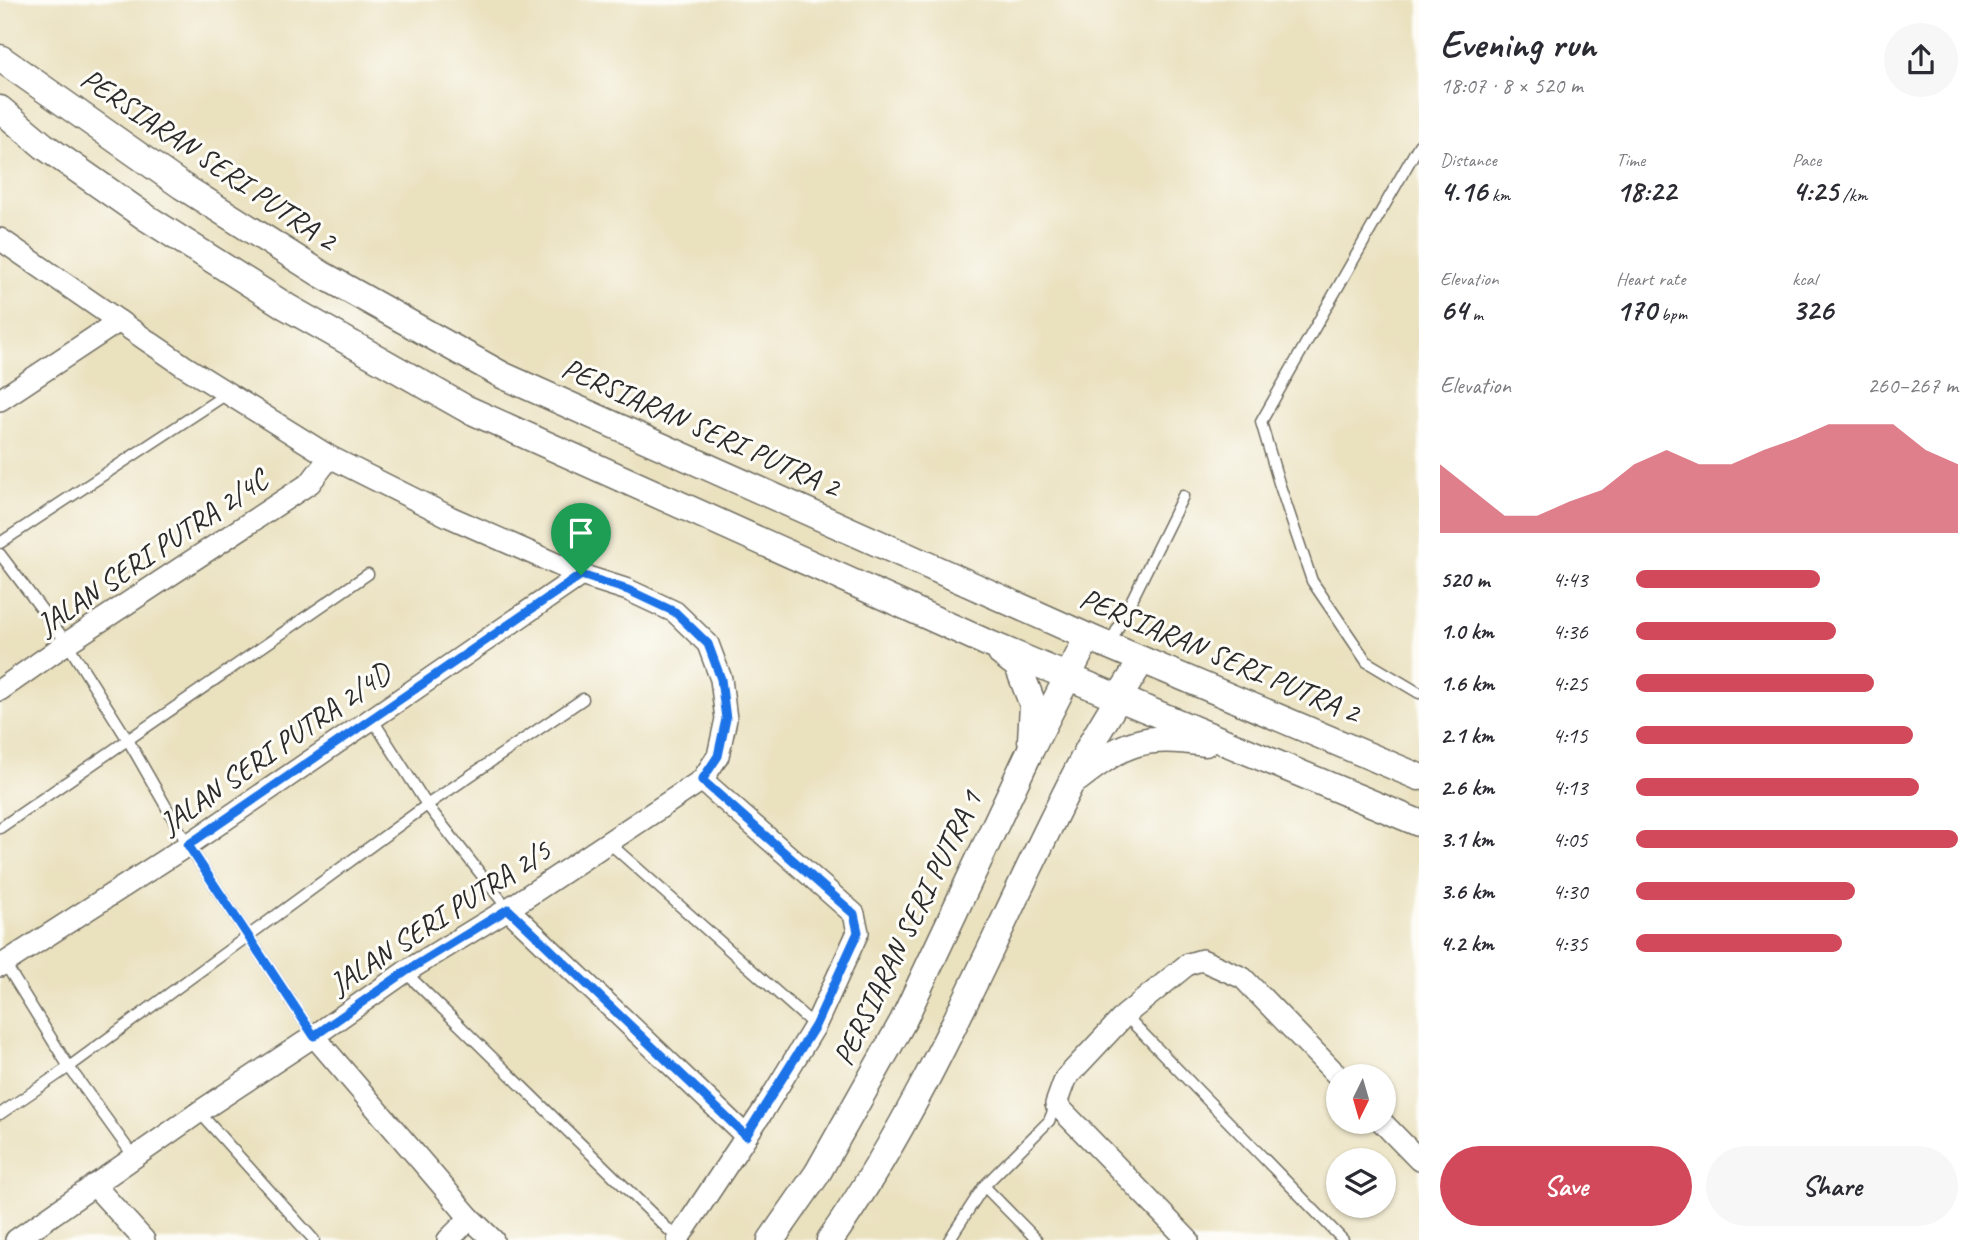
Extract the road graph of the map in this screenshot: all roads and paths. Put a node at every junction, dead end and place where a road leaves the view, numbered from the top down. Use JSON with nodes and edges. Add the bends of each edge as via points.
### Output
{"nodes":[{"id":1,"x":0,"y":58,"type":"edge"},
{"id":2,"x":0,"y":109,"type":"edge"},
{"id":3,"x":0,"y":125,"type":"edge"},
{"id":4,"x":1419,"y":145,"type":"edge"},
{"id":5,"x":44,"y":146,"type":"junction"},
{"id":6,"x":4,"y":248,"type":"edge"},
{"id":7,"x":119,"y":321,"type":"junction"},
{"id":8,"x":228,"y":393,"type":"junction"},
{"id":9,"x":0,"y":400,"type":"edge"},
{"id":10,"x":330,"y":457,"type":"junction"},
{"id":11,"x":1183,"y":496,"type":"dead end"},
{"id":12,"x":0,"y":542,"type":"edge"},
{"id":13,"x":0,"y":554,"type":"edge"},
{"id":14,"x":368,"y":574,"type":"dead end"},
{"id":15,"x":581,"y":575,"type":"junction"},
{"id":16,"x":1099,"y":641,"type":"junction"},
{"id":17,"x":985,"y":642,"type":"junction"},
{"id":18,"x":67,"y":643,"type":"junction"},
{"id":19,"x":1142,"y":660,"type":"junction"},
{"id":20,"x":1066,"y":677,"type":"junction"},
{"id":21,"x":0,"y":690,"type":"edge"},
{"id":22,"x":1419,"y":693,"type":"edge"},
{"id":23,"x":583,"y":699,"type":"dead end"},
{"id":24,"x":1119,"y":699,"type":"junction"},
{"id":25,"x":371,"y":717,"type":"junction"},
{"id":26,"x":128,"y":740,"type":"junction"},
{"id":27,"x":1031,"y":749,"type":"junction"},
{"id":28,"x":1242,"y":749,"type":"junction"},
{"id":29,"x":1419,"y":777,"type":"edge"},
{"id":30,"x":702,"y":780,"type":"junction"},
{"id":31,"x":1071,"y":783,"type":"junction"},
{"id":32,"x":427,"y":805,"type":"junction"},
{"id":33,"x":1419,"y":823,"type":"edge"},
{"id":34,"x":0,"y":828,"type":"edge"},
{"id":35,"x":608,"y":842,"type":"junction"},
{"id":36,"x":188,"y":845,"type":"junction"},
{"id":37,"x":508,"y":909,"type":"junction"},
{"id":38,"x":249,"y":935,"type":"junction"},
{"id":39,"x":2,"y":962,"type":"edge"},
{"id":40,"x":405,"y":972,"type":"junction"},
{"id":41,"x":1125,"y":1015,"type":"junction"},
{"id":42,"x":815,"y":1026,"type":"junction"},
{"id":43,"x":314,"y":1036,"type":"junction"},
{"id":44,"x":1326,"y":1064,"type":"edge"},
{"id":45,"x":69,"y":1068,"type":"junction"},
{"id":46,"x":1056,"y":1104,"type":"junction"},
{"id":47,"x":200,"y":1112,"type":"junction"},
{"id":48,"x":0,"y":1114,"type":"edge"},
{"id":49,"x":1394,"y":1134,"type":"edge"},
{"id":50,"x":746,"y":1136,"type":"junction"},
{"id":51,"x":134,"y":1157,"type":"junction"},
{"id":52,"x":1419,"y":1160,"type":"edge"},
{"id":53,"x":94,"y":1185,"type":"junction"},
{"id":54,"x":984,"y":1186,"type":"junction"},
{"id":55,"x":470,"y":1218,"type":"junction"},
{"id":56,"x":678,"y":1239,"type":"edge"},
{"id":57,"x":16,"y":1240,"type":"edge"},
{"id":58,"x":144,"y":1240,"type":"edge"},
{"id":59,"x":314,"y":1240,"type":"edge"},
{"id":60,"x":448,"y":1240,"type":"edge"},
{"id":61,"x":493,"y":1240,"type":"edge"},
{"id":62,"x":771,"y":1240,"type":"edge"},
{"id":63,"x":830,"y":1240,"type":"edge"},
{"id":64,"x":949,"y":1240,"type":"edge"},
{"id":65,"x":1037,"y":1240,"type":"edge"},
{"id":66,"x":1188,"y":1240,"type":"edge"},
{"id":67,"x":1343,"y":1240,"type":"edge"}],
"edges":[{"from":1,"to":16,"type":"street","name":"PERSIARAN SERI PUTRA 2","via":[[182,186],[321,274],[502,375]]},
{"from":2,"to":5,"type":"street"},
{"from":3,"to":5,"type":"street"},
{"from":4,"to":22,"type":"lane","via":[[1261,422],[1312,581],[1367,662]]},
{"from":5,"to":17,"type":"street","via":[[287,307],[465,408]]},
{"from":6,"to":7,"type":"street"},
{"from":7,"to":8,"type":"street"},
{"from":7,"to":9,"type":"street"},
{"from":8,"to":10,"type":"street"},
{"from":8,"to":12,"type":"lane"},
{"from":10,"to":15,"type":"street"},
{"from":10,"to":18,"type":"street","name":"JALAN SERI PUTRA 2/4C","via":[[310,483]]},
{"from":11,"to":16,"type":"lane"},
{"from":13,"to":18,"type":"lane"},
{"from":14,"to":26,"type":"lane"},
{"from":15,"to":25,"type":"street","name":"JALAN SERI PUTRA 2/4D"},
{"from":15,"to":30,"type":"street","name":"JALAN SERI PUTRA 2/5","via":[[675,612],[708,644],[721,679],[726,719],[718,756]]},
{"from":16,"to":19,"type":"street","name":"PERSIARAN SERI PUTRA 2"},
{"from":16,"to":20,"type":"street","name":"PERSIARAN SERI PUTRA 1"},
{"from":17,"to":20,"type":"street"},
{"from":17,"to":27,"type":"street","via":[[1018,666],[1033,705]]},
{"from":18,"to":21,"type":"street","name":"JALAN SERI PUTRA 2/4C"},
{"from":18,"to":26,"type":"lane"},
{"from":19,"to":24,"type":"street"},
{"from":19,"to":29,"type":"street","name":"PERSIARAN SERI PUTRA 2"},
{"from":20,"to":24,"type":"street"},
{"from":20,"to":27,"type":"street","name":"PERSIARAN SERI PUTRA 1"},
{"from":23,"to":32,"type":"lane"},
{"from":24,"to":28,"type":"street"},
{"from":24,"to":31,"type":"street"},
{"from":25,"to":32,"type":"lane"},
{"from":25,"to":36,"type":"street","name":"JALAN SERI PUTRA 2/4D"},
{"from":26,"to":34,"type":"lane"},
{"from":26,"to":36,"type":"lane"},
{"from":27,"to":62,"type":"street","name":"PERSIARAN SERI PUTRA 1","via":[[903,1021],[817,1174]]},
{"from":28,"to":31,"type":"street","via":[[1147,739],[1110,753]]},
{"from":28,"to":33,"type":"street"},
{"from":30,"to":35,"type":"street","name":"JALAN SERI PUTRA 2/5"},
{"from":30,"to":42,"type":"street","via":[[854,914],[858,932]]},
{"from":31,"to":63,"type":"street","via":[[951,1032],[901,1126]]},
{"from":32,"to":37,"type":"lane"},
{"from":32,"to":38,"type":"lane"},
{"from":35,"to":37,"type":"street","name":"JALAN SERI PUTRA 2/5"},
{"from":35,"to":42,"type":"lane"},
{"from":36,"to":38,"type":"lane"},
{"from":36,"to":39,"type":"street","name":"JALAN SERI PUTRA 2/4D"},
{"from":37,"to":40,"type":"street","name":"JALAN SERI PUTRA 2/5"},
{"from":37,"to":50,"type":"street"},
{"from":38,"to":43,"type":"lane"},
{"from":38,"to":45,"type":"lane"},
{"from":39,"to":45,"type":"lane"},
{"from":40,"to":43,"type":"street","name":"JALAN SERI PUTRA 2/5"},
{"from":40,"to":56,"type":"lane"},
{"from":41,"to":44,"type":"street","via":[[1188,964],[1202,960],[1243,978]]},
{"from":41,"to":46,"type":"street","via":[[1065,1079]]},
{"from":41,"to":67,"type":"lane"},
{"from":42,"to":50,"type":"street"},
{"from":43,"to":47,"type":"street","name":"JALAN SERI PUTRA 2/5"},
{"from":43,"to":55,"type":"street"},
{"from":45,"to":48,"type":"lane"},
{"from":45,"to":51,"type":"lane"},
{"from":46,"to":54,"type":"lane","via":[[1049,1121]]},
{"from":46,"to":66,"type":"street"},
{"from":47,"to":51,"type":"street","name":"JALAN SERI PUTRA 2/5"},
{"from":47,"to":59,"type":"lane"},
{"from":49,"to":52,"type":"street"},
{"from":50,"to":56,"type":"street"},
{"from":51,"to":53,"type":"street","name":"JALAN SERI PUTRA 2/5"},
{"from":53,"to":57,"type":"street","name":"JALAN SERI PUTRA 2/5"},
{"from":53,"to":58,"type":"street"},
{"from":54,"to":64,"type":"lane"},
{"from":54,"to":65,"type":"lane"},
{"from":55,"to":60,"type":"street"},
{"from":55,"to":61,"type":"street"}]}
